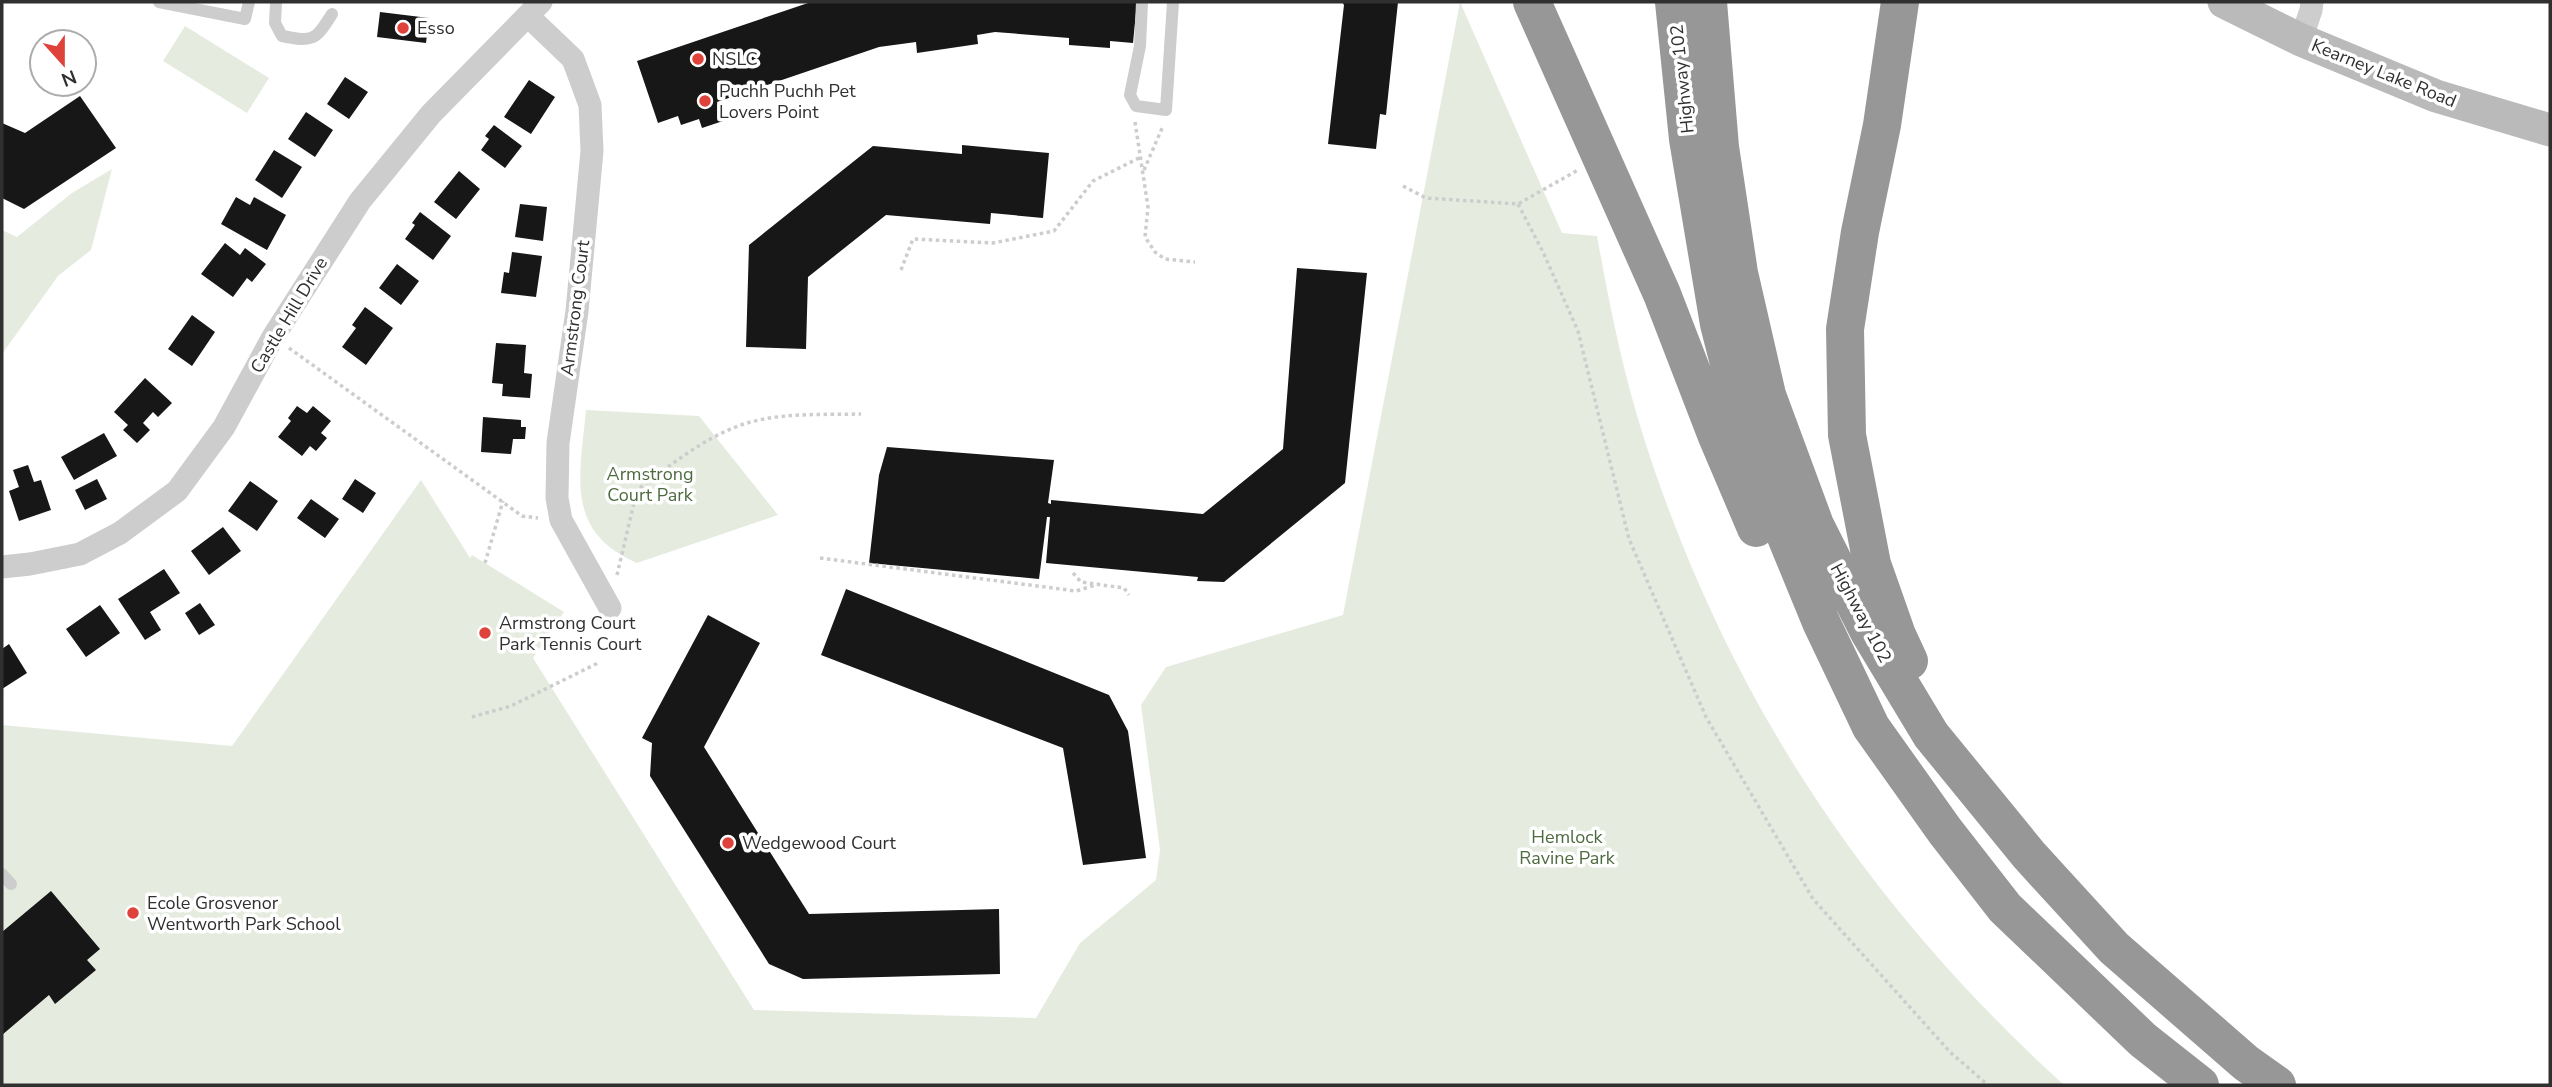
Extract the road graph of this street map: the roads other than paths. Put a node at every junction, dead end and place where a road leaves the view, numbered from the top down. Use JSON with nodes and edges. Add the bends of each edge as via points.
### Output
{"nodes":[{"id":1,"x":159,"y":2,"type":"edge"},
{"id":2,"x":250,"y":2,"type":"edge"},
{"id":3,"x":276,"y":2,"type":"edge"},
{"id":4,"x":1142,"y":2,"type":"edge"},
{"id":5,"x":1173,"y":2,"type":"edge"},
{"id":6,"x":1532,"y":2,"type":"edge"},
{"id":7,"x":1674,"y":2,"type":"edge"},
{"id":8,"x":1708,"y":2,"type":"edge"},
{"id":9,"x":1909,"y":2,"type":"edge"},
{"id":10,"x":2224,"y":2,"type":"edge"},
{"id":11,"x":2312,"y":2,"type":"edge"},
{"id":12,"x":535,"y":9,"type":"edge"},
{"id":13,"x":332,"y":14,"type":"dead end"},
{"id":14,"x":1897,"y":19,"type":"edge"},
{"id":15,"x":2301,"y":40,"type":"junction"},
{"id":16,"x":2550,"y":131,"type":"edge"},
{"id":17,"x":2,"y":567,"type":"edge"},
{"id":18,"x":610,"y":608,"type":"road end"},
{"id":19,"x":1871,"y":727,"type":"junction"},
{"id":20,"x":1984,"y":798,"type":"junction"},
{"id":21,"x":2200,"y":1085,"type":"edge"},
{"id":22,"x":2277,"y":1085,"type":"edge"}],
"edges":[{"from":1,"to":2,"type":"lane","via":[[244,19]]},
{"from":3,"to":13,"type":"lane","via":[[275,23],[282,36],[305,41],[320,34]]},
{"from":4,"to":5,"type":"lane","via":[[1140,46],[1130,95],[1136,106],[1166,110]]},
{"from":6,"to":19,"type":"highway","via":[[1662,294],[1767,554]]},
{"from":7,"to":19,"type":"highway","name":"Highway 102","via":[[1688,139],[1719,324],[1741,410],[1768,493]]},
{"from":8,"to":20,"type":"highway","name":"Highway 102","via":[[1720,147],[1739,273],[1767,395],[1815,525],[1869,632],[1931,735]]},
{"from":9,"to":14,"type":"highway"},
{"from":10,"to":15,"type":"main road","name":"Kearney Lake Road"},
{"from":11,"to":15,"type":"street"},
{"from":12,"to":17,"type":"street","name":"Castle Hill Drive","via":[[431,114],[360,201],[273,337],[224,427],[177,491],[120,533],[80,554]]},
{"from":12,"to":18,"type":"street","name":"Armstrong Court","via":[[573,59],[590,105],[592,151],[577,311],[558,443],[557,498],[561,520]]},
{"from":14,"to":20,"type":"highway","via":[[1845,329],[1847,435],[1872,564],[1897,635]]},
{"from":15,"to":16,"type":"main road","name":"Kearney Lake Road","via":[[2436,96]]},
{"from":19,"to":21,"type":"highway","name":"Highway 102","via":[[2005,908],[2143,1040]]},
{"from":20,"to":22,"type":"highway","name":"Highway 102","via":[[2114,948]]}]}
